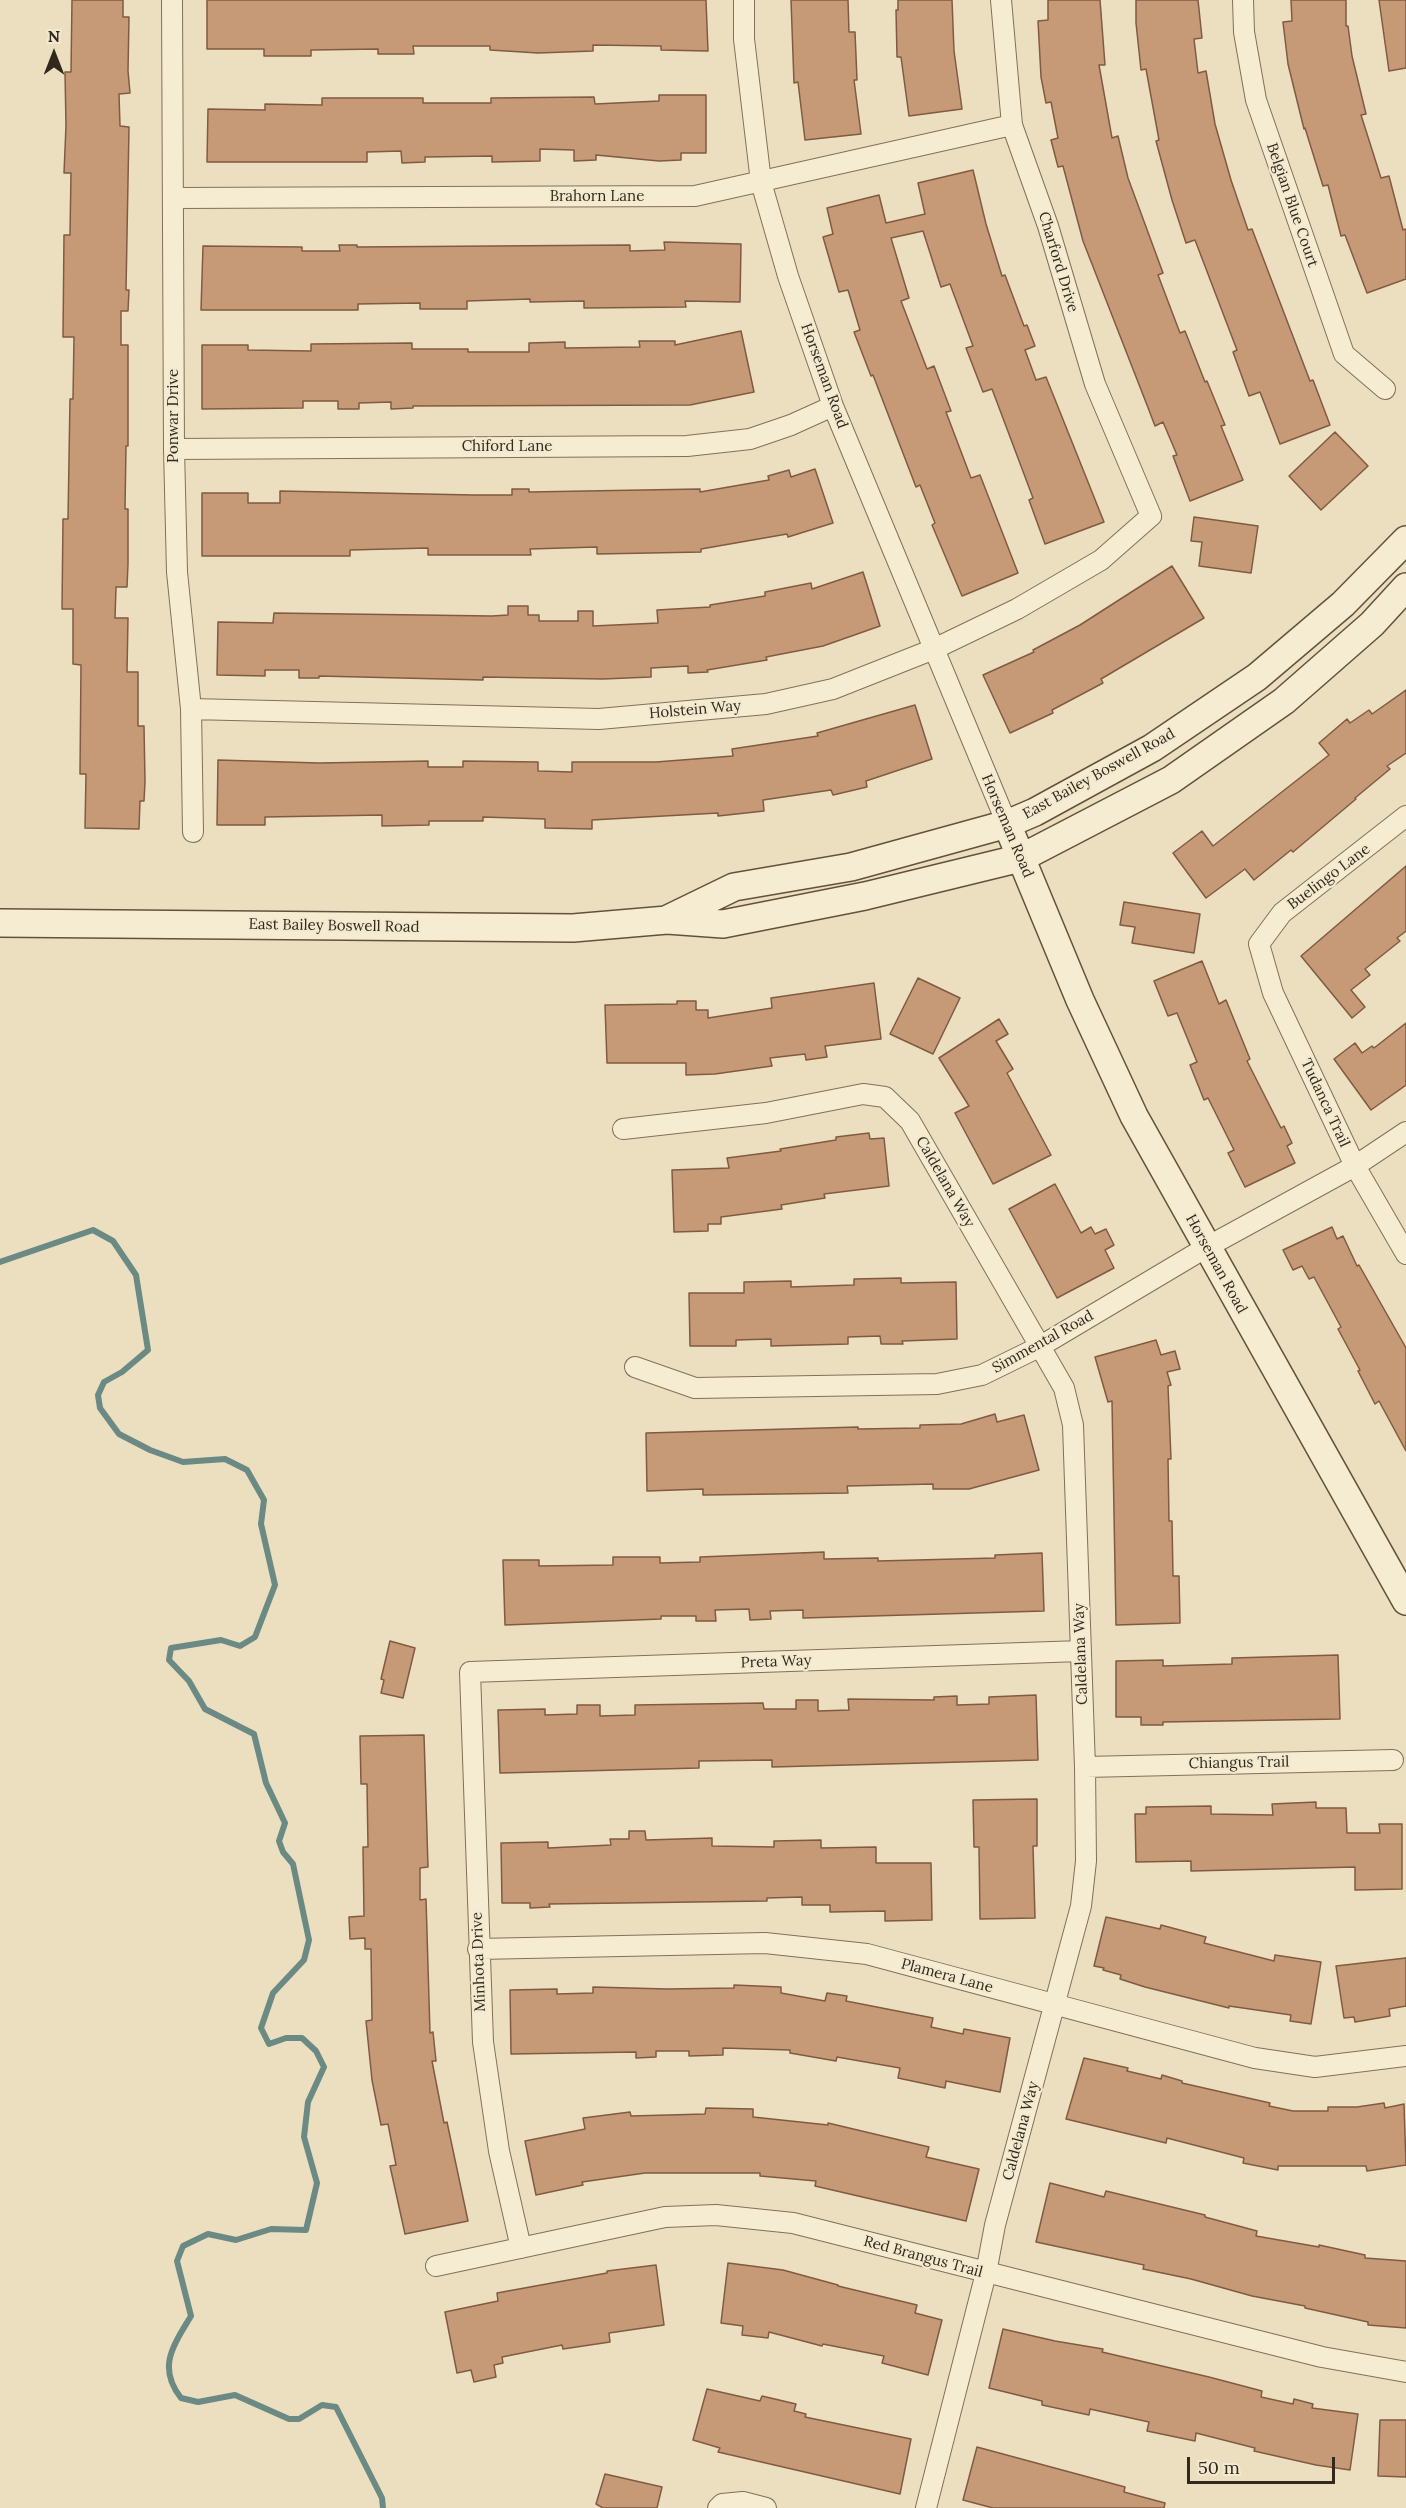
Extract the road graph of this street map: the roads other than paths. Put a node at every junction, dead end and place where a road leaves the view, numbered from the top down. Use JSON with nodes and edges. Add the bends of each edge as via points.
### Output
{"nodes":[{"id":1,"x":172,"y":0,"type":"edge"},
{"id":2,"x":744,"y":0,"type":"edge"},
{"id":3,"x":1001,"y":0,"type":"edge"},
{"id":4,"x":1243,"y":0,"type":"edge"},
{"id":5,"x":1012,"y":125,"type":"junction"},
{"id":6,"x":761,"y":182,"type":"junction"},
{"id":7,"x":174,"y":198,"type":"junction"},
{"id":8,"x":1385,"y":389,"type":"dead end"},
{"id":9,"x":833,"y":406,"type":"junction"},
{"id":10,"x":174,"y":449,"type":"junction"},
{"id":11,"x":1150,"y":516,"type":"joint"},
{"id":12,"x":1406,"y":540,"type":"edge"},
{"id":13,"x":1406,"y":587,"type":"edge"},
{"id":14,"x":934,"y":649,"type":"junction"},
{"id":15,"x":191,"y":710,"type":"junction"},
{"id":16,"x":1406,"y":816,"type":"edge"},
{"id":17,"x":1007,"y":824,"type":"junction"},
{"id":18,"x":193,"y":832,"type":"dead end"},
{"id":19,"x":1021,"y":858,"type":"junction"},
{"id":20,"x":667,"y":920,"type":"junction"},
{"id":21,"x":0,"y":923,"type":"edge"},
{"id":22,"x":1259,"y":944,"type":"joint"},
{"id":23,"x":623,"y":1129,"type":"dead end"},
{"id":24,"x":1406,"y":1132,"type":"edge"},
{"id":25,"x":1355,"y":1166,"type":"junction"},
{"id":26,"x":1207,"y":1247,"type":"junction"},
{"id":27,"x":1406,"y":1254,"type":"edge"},
{"id":28,"x":1039,"y":1347,"type":"junction"},
{"id":29,"x":635,"y":1367,"type":"dead end"},
{"id":30,"x":1406,"y":1600,"type":"edge"},
{"id":31,"x":1081,"y":1651,"type":"junction"},
{"id":32,"x":470,"y":1672,"type":"joint"},
{"id":33,"x":1393,"y":1760,"type":"dead end"},
{"id":34,"x":1085,"y":1767,"type":"junction"},
{"id":35,"x":478,"y":1949,"type":"junction"},
{"id":36,"x":1055,"y":2005,"type":"junction"},
{"id":37,"x":1406,"y":2056,"type":"edge"},
{"id":38,"x":521,"y":2248,"type":"junction"},
{"id":39,"x":436,"y":2266,"type":"dead end"},
{"id":40,"x":986,"y":2273,"type":"junction"},
{"id":41,"x":1406,"y":2372,"type":"edge"},
{"id":42,"x":720,"y":2506,"type":"edge"},
{"id":43,"x":765,"y":2508,"type":"edge"},
{"id":44,"x":926,"y":2508,"type":"edge"}],
"edges":[{"from":1,"to":7,"type":"street","name":"Ponwar Drive"},
{"from":2,"to":6,"type":"street","name":"Horseman Road","via":[[744,39]]},
{"from":3,"to":5,"type":"street","name":"Charford Drive"},
{"from":4,"to":8,"type":"street","name":"Belgian Blue Court","via":[[1244,32],[1256,99],[1344,354]]},
{"from":5,"to":6,"type":"street","name":"Brahorn Lane"},
{"from":5,"to":11,"type":"street","name":"Charford Drive","via":[[1048,226],[1095,384]]},
{"from":6,"to":7,"type":"street","name":"Brahorn Lane","via":[[695,196]]},
{"from":6,"to":9,"type":"street","name":"Horseman Road","via":[[788,276]]},
{"from":7,"to":10,"type":"street","name":"Ponwar Drive"},
{"from":9,"to":10,"type":"street","name":"Chiford Lane","via":[[750,439],[687,446]]},
{"from":9,"to":14,"type":"street","name":"Horseman Road"},
{"from":10,"to":15,"type":"street","name":"Ponwar Drive","via":[[177,572]]},
{"from":11,"to":14,"type":"street","name":"Holstein Way","via":[[1101,560],[1017,609]]},
{"from":12,"to":17,"type":"street","name":"East Bailey Boswell Road","via":[[1343,604],[1257,677],[1152,748]]},
{"from":13,"to":19,"type":"street","name":"East Bailey Boswell Road","via":[[1372,624],[1284,701],[1171,780]]},
{"from":14,"to":15,"type":"street","name":"Holstein Way","via":[[833,689],[766,704],[599,719]]},
{"from":14,"to":17,"type":"street","name":"Horseman Road"},
{"from":15,"to":18,"type":"street","name":"Ponwar Drive"},
{"from":16,"to":22,"type":"street","name":"Buelingo Lane","via":[[1282,913]]},
{"from":17,"to":19,"type":"street","name":"Horseman Road"},
{"from":17,"to":20,"type":"street","name":"East Bailey Boswell Road","via":[[851,867],[734,887]]},
{"from":19,"to":20,"type":"street","name":"East Bailey Boswell Road","via":[[865,896],[723,924]]},
{"from":19,"to":26,"type":"street","name":"Horseman Road","via":[[1134,1116]]},
{"from":20,"to":21,"type":"street","name":"East Bailey Boswell Road","via":[[573,928]]},
{"from":22,"to":25,"type":"street","name":"Tudanca Trail","via":[[1273,993]]},
{"from":23,"to":28,"type":"street","name":"Caldelana Way","via":[[766,1113],[863,1094],[885,1097],[910,1121]]},
{"from":24,"to":25,"type":"street","name":"Simmental Road"},
{"from":25,"to":26,"type":"street","name":"Simmental Road"},
{"from":25,"to":27,"type":"street","name":"Tudanca Trail"},
{"from":26,"to":28,"type":"street","name":"Simmental Road"},
{"from":26,"to":30,"type":"street","name":"Horseman Road"},
{"from":28,"to":29,"type":"street","name":"Simmental Road","via":[[982,1375],[938,1384],[695,1388]]},
{"from":28,"to":31,"type":"street","name":"Caldelana Way","via":[[1064,1388],[1073,1425]]},
{"from":31,"to":32,"type":"street","name":"Preta Way"},
{"from":31,"to":34,"type":"street","name":"Caldelana Way"},
{"from":32,"to":35,"type":"street","name":"Minhota Drive"},
{"from":33,"to":34,"type":"street","name":"Chiangus Trail"},
{"from":34,"to":36,"type":"street","name":"Caldelana Way","via":[[1086,1861],[1081,1906]]},
{"from":35,"to":36,"type":"street","name":"Plamera Lane","via":[[765,1943],[867,1954]]},
{"from":35,"to":38,"type":"street","name":"Minhota Drive","via":[[483,2042],[499,2151]]},
{"from":36,"to":37,"type":"street","name":"Plamera Lane","via":[[1255,2058],[1315,2067]]},
{"from":36,"to":40,"type":"street","name":"Caldelana Way","via":[[995,2225]]},
{"from":38,"to":39,"type":"street","name":"Red Brangus Trail"},
{"from":38,"to":40,"type":"street","name":"Red Brangus Trail","via":[[665,2217],[716,2215],[793,2223]]},
{"from":40,"to":41,"type":"street","name":"Red Brangus Trail","via":[[1322,2357]]},
{"from":40,"to":44,"type":"street","name":"Caldelana Way"},
{"from":42,"to":43,"type":"street","via":[[743,2502]]}]}
